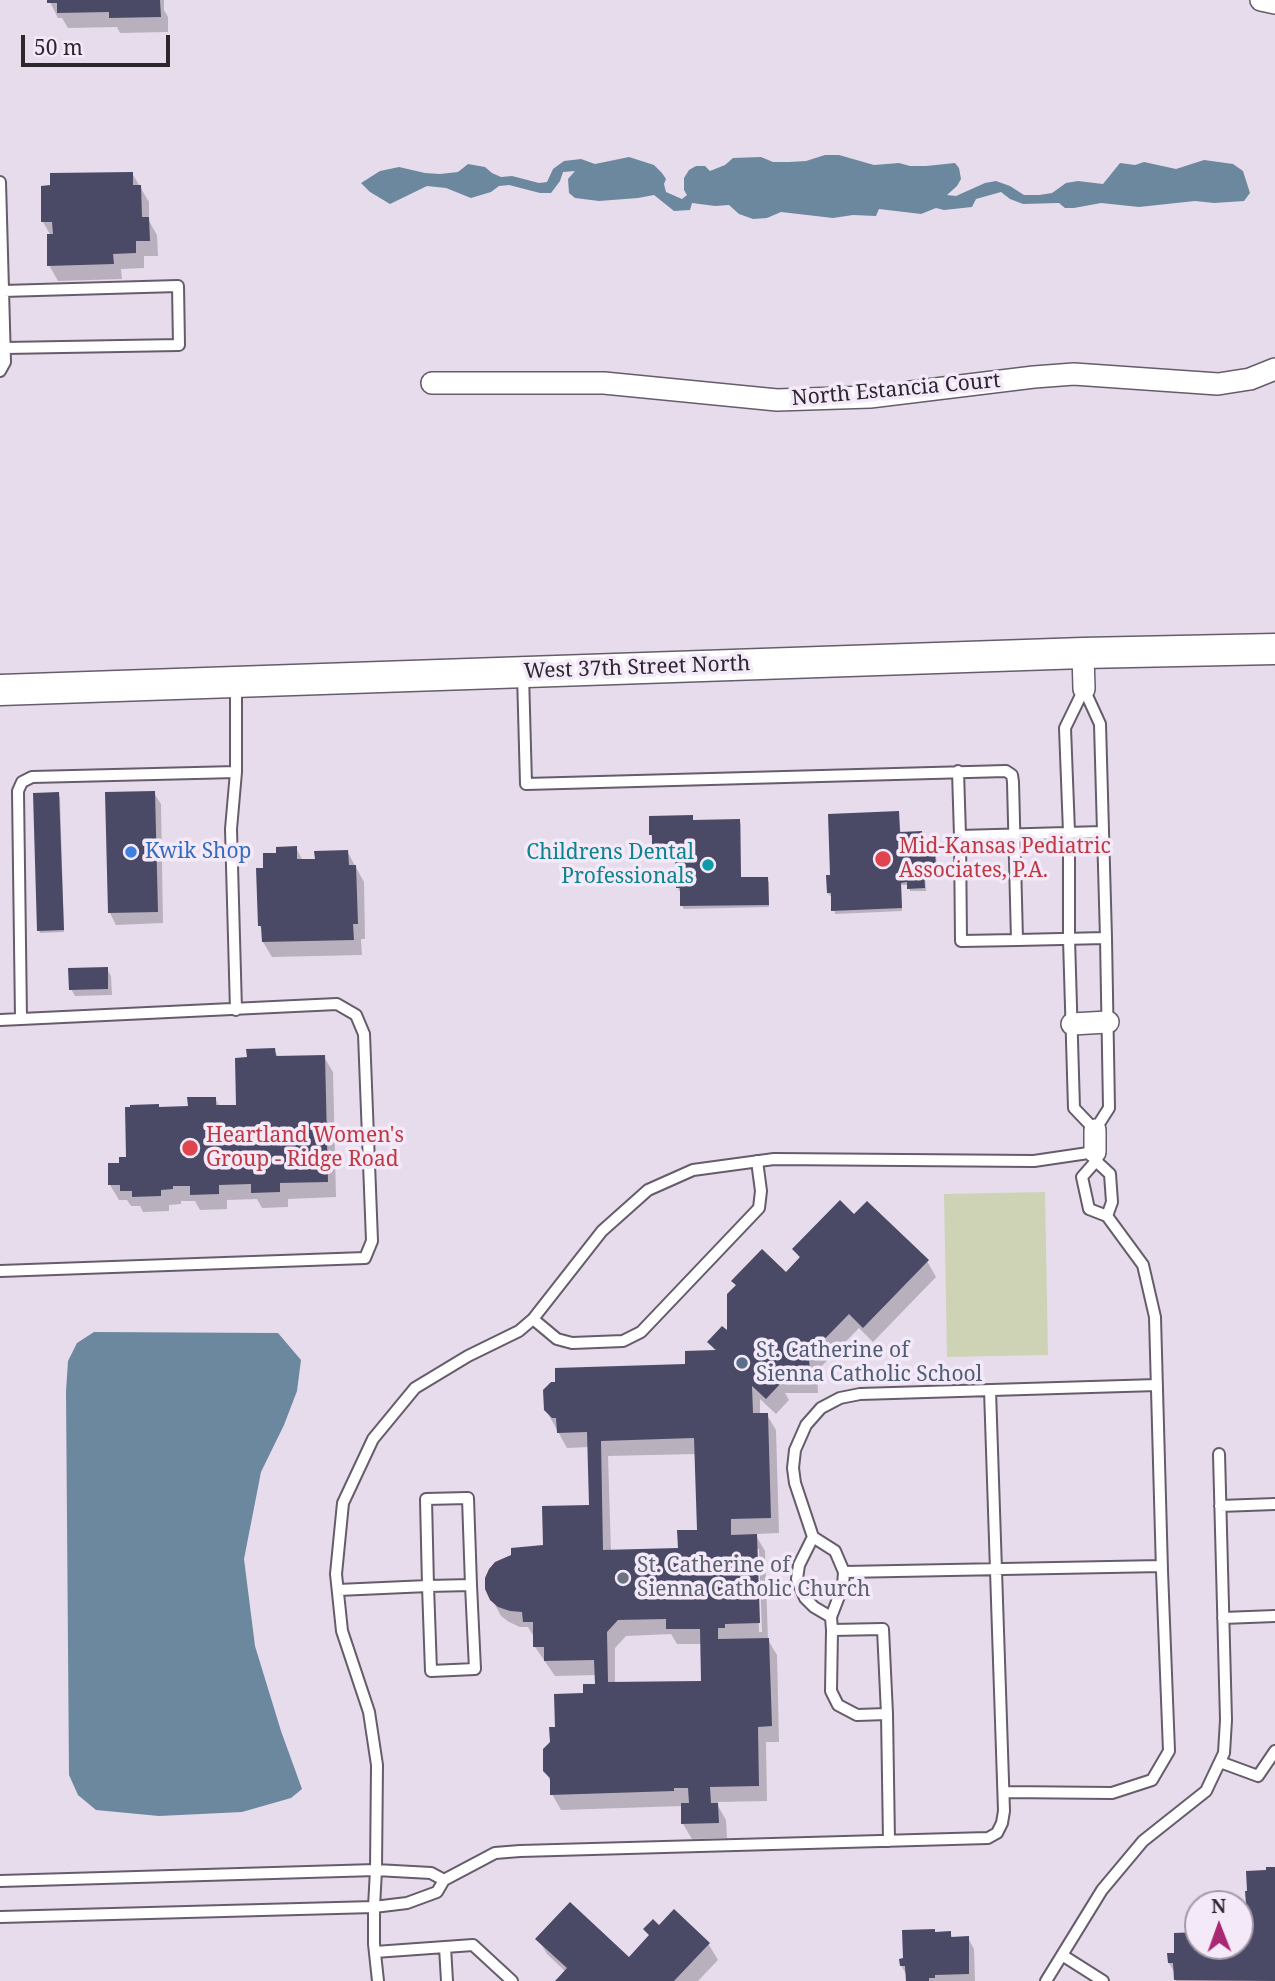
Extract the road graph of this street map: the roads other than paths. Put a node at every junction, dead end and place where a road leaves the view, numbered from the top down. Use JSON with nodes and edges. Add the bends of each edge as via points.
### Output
{"nodes":[{"id":1,"x":1261,"y":0,"type":"edge"},
{"id":2,"x":1275,"y":3,"type":"edge"},
{"id":3,"x":0,"y":182,"type":"edge"},
{"id":4,"x":4,"y":291,"type":"junction"},
{"id":5,"x":5,"y":348,"type":"junction"},
{"id":6,"x":1275,"y":369,"type":"edge"},
{"id":7,"x":0,"y":371,"type":"edge"},
{"id":8,"x":432,"y":383,"type":"dead end"},
{"id":9,"x":1275,"y":649,"type":"edge"},
{"id":10,"x":1083,"y":653,"type":"junction"},
{"id":11,"x":523,"y":671,"type":"junction"},
{"id":12,"x":236,"y":681,"type":"junction"},
{"id":13,"x":1084,"y":689,"type":"junction"},
{"id":14,"x":0,"y":690,"type":"edge"},
{"id":15,"x":958,"y":771,"type":"junction"},
{"id":16,"x":236,"y":772,"type":"junction"},
{"id":17,"x":1069,"y":832,"type":"junction"},
{"id":18,"x":1102,"y":832,"type":"junction"},
{"id":19,"x":1015,"y":834,"type":"junction"},
{"id":20,"x":960,"y":836,"type":"junction"},
{"id":21,"x":1106,"y":938,"type":"junction"},
{"id":22,"x":1069,"y":939,"type":"junction"},
{"id":23,"x":1017,"y":940,"type":"junction"},
{"id":24,"x":236,"y":1010,"type":"junction"},
{"id":25,"x":21,"y":1019,"type":"junction"},
{"id":26,"x":0,"y":1020,"type":"edge"},
{"id":27,"x":1108,"y":1022,"type":"junction"},
{"id":28,"x":1072,"y":1024,"type":"junction"},
{"id":29,"x":1095,"y":1148,"type":"junction"},
{"id":30,"x":757,"y":1161,"type":"junction"},
{"id":31,"x":1107,"y":1216,"type":"junction"},
{"id":32,"x":0,"y":1271,"type":"edge"},
{"id":33,"x":533,"y":1319,"type":"junction"},
{"id":34,"x":1157,"y":1385,"type":"junction"},
{"id":35,"x":990,"y":1390,"type":"junction"},
{"id":36,"x":1219,"y":1454,"type":"dead end"},
{"id":37,"x":1275,"y":1504,"type":"edge"},
{"id":38,"x":1220,"y":1506,"type":"junction"},
{"id":39,"x":813,"y":1537,"type":"junction"},
{"id":40,"x":1162,"y":1566,"type":"junction"},
{"id":41,"x":996,"y":1569,"type":"junction"},
{"id":42,"x":844,"y":1572,"type":"junction"},
{"id":43,"x":471,"y":1585,"type":"junction"},
{"id":44,"x":428,"y":1587,"type":"junction"},
{"id":45,"x":338,"y":1590,"type":"junction"},
{"id":46,"x":1275,"y":1616,"type":"edge"},
{"id":47,"x":831,"y":1617,"type":"junction"},
{"id":48,"x":1223,"y":1618,"type":"junction"},
{"id":49,"x":832,"y":1630,"type":"junction"},
{"id":50,"x":887,"y":1714,"type":"junction"},
{"id":51,"x":1275,"y":1751,"type":"edge"},
{"id":52,"x":1220,"y":1762,"type":"junction"},
{"id":53,"x":1003,"y":1792,"type":"junction"},
{"id":54,"x":889,"y":1840,"type":"junction"},
{"id":55,"x":376,"y":1870,"type":"junction"},
{"id":56,"x":444,"y":1880,"type":"junction"},
{"id":57,"x":0,"y":1881,"type":"edge"},
{"id":58,"x":374,"y":1907,"type":"junction"},
{"id":59,"x":0,"y":1917,"type":"edge"},
{"id":60,"x":445,"y":1947,"type":"junction"},
{"id":61,"x":375,"y":1952,"type":"junction"},
{"id":62,"x":1062,"y":1955,"type":"junction"},
{"id":63,"x":378,"y":1981,"type":"edge"},
{"id":64,"x":447,"y":1981,"type":"edge"},
{"id":65,"x":512,"y":1981,"type":"edge"},
{"id":66,"x":1046,"y":1981,"type":"edge"},
{"id":67,"x":1102,"y":1981,"type":"edge"}],
"edges":[{"from":1,"to":2,"type":"street"},
{"from":3,"to":4,"type":"lane"},
{"from":4,"to":5,"type":"lane"},
{"from":4,"to":5,"type":"lane","via":[[178,286],[179,345]]},
{"from":5,"to":7,"type":"lane"},
{"from":6,"to":8,"type":"street","name":"North Estancia Court","via":[[1251,379],[1218,384],[1074,374],[870,397],[777,400],[604,383]]},
{"from":9,"to":10,"type":"street","name":"West 37th Street North"},
{"from":10,"to":11,"type":"street","name":"West 37th Street North"},
{"from":10,"to":13,"type":"street"},
{"from":11,"to":12,"type":"street","name":"West 37th Street North"},
{"from":11,"to":15,"type":"lane","via":[[526,784]]},
{"from":12,"to":14,"type":"street","name":"West 37th Street North"},
{"from":12,"to":16,"type":"lane"},
{"from":13,"to":17,"type":"lane","via":[[1065,728]]},
{"from":13,"to":18,"type":"lane","via":[[1100,724]]},
{"from":15,"to":19,"type":"lane","via":[[1006,771],[1012,775]]},
{"from":15,"to":20,"type":"lane"},
{"from":16,"to":24,"type":"lane","via":[[231,829]]},
{"from":16,"to":25,"type":"lane","via":[[32,777],[22,782],[18,791]]},
{"from":17,"to":18,"type":"lane"},
{"from":17,"to":19,"type":"lane"},
{"from":17,"to":22,"type":"lane"},
{"from":18,"to":21,"type":"lane"},
{"from":19,"to":20,"type":"lane"},
{"from":19,"to":23,"type":"lane"},
{"from":20,"to":23,"type":"lane","via":[[961,941]]},
{"from":21,"to":22,"type":"lane"},
{"from":21,"to":27,"type":"lane"},
{"from":22,"to":23,"type":"lane"},
{"from":22,"to":28,"type":"lane"},
{"from":24,"to":25,"type":"lane"},
{"from":24,"to":32,"type":"lane","via":[[337,1004],[356,1015],[364,1034],[372,1231],[365,1258]]},
{"from":25,"to":26,"type":"lane"},
{"from":27,"to":28,"type":"street"},
{"from":27,"to":29,"type":"lane","via":[[1109,1108]]},
{"from":28,"to":29,"type":"lane","via":[[1074,1108]]},
{"from":29,"to":30,"type":"lane","via":[[1034,1161]]},
{"from":29,"to":31,"type":"lane","via":[[1110,1174],[1112,1202]]},
{"from":29,"to":31,"type":"lane","via":[[1082,1177],[1089,1209]]},
{"from":30,"to":33,"type":"lane","via":[[693,1170],[648,1191],[602,1231]]},
{"from":30,"to":33,"type":"lane","via":[[759,1208],[641,1332],[623,1341],[572,1343],[557,1339]]},
{"from":31,"to":34,"type":"lane","via":[[1143,1265],[1155,1317]]},
{"from":33,"to":45,"type":"lane","via":[[415,1388],[373,1439],[343,1503]]},
{"from":34,"to":35,"type":"lane"},
{"from":34,"to":40,"type":"lane"},
{"from":35,"to":39,"type":"lane","via":[[860,1394],[821,1408],[806,1425],[793,1468]]},
{"from":35,"to":41,"type":"lane"},
{"from":36,"to":38,"type":"lane"},
{"from":37,"to":38,"type":"lane"},
{"from":38,"to":48,"type":"lane"},
{"from":39,"to":42,"type":"lane","via":[[835,1551]]},
{"from":39,"to":47,"type":"lane","via":[[797,1579],[805,1598]]},
{"from":40,"to":41,"type":"lane"},
{"from":40,"to":53,"type":"lane","via":[[1169,1751],[1152,1780],[1112,1793]]},
{"from":41,"to":42,"type":"lane"},
{"from":41,"to":53,"type":"lane"},
{"from":42,"to":47,"type":"lane"},
{"from":43,"to":44,"type":"lane"},
{"from":43,"to":44,"type":"lane","via":[[475,1669],[431,1671]]},
{"from":43,"to":44,"type":"lane","via":[[468,1498],[426,1499]]},
{"from":44,"to":45,"type":"lane"},
{"from":45,"to":55,"type":"lane","via":[[342,1632],[369,1712],[377,1765]]},
{"from":46,"to":48,"type":"lane"},
{"from":47,"to":49,"type":"lane"},
{"from":48,"to":52,"type":"lane","via":[[1226,1720]]},
{"from":49,"to":50,"type":"lane","via":[[831,1691],[838,1705],[857,1715]]},
{"from":49,"to":50,"type":"lane","via":[[883,1629]]},
{"from":50,"to":54,"type":"lane"},
{"from":51,"to":52,"type":"lane","via":[[1258,1776]]},
{"from":52,"to":62,"type":"lane","via":[[1206,1791],[1143,1841],[1102,1890]]},
{"from":53,"to":54,"type":"lane","via":[[1002,1823],[988,1838]]},
{"from":54,"to":56,"type":"lane","via":[[495,1853]]},
{"from":55,"to":56,"type":"lane","via":[[431,1873]]},
{"from":55,"to":57,"type":"lane"},
{"from":55,"to":58,"type":"lane"},
{"from":56,"to":58,"type":"lane","via":[[437,1892],[407,1903]]},
{"from":58,"to":59,"type":"lane"},
{"from":58,"to":61,"type":"lane"},
{"from":60,"to":61,"type":"lane"},
{"from":60,"to":64,"type":"lane"},
{"from":60,"to":65,"type":"lane","via":[[473,1945]]},
{"from":61,"to":63,"type":"lane"},
{"from":62,"to":66,"type":"lane"},
{"from":62,"to":67,"type":"lane"}]}
